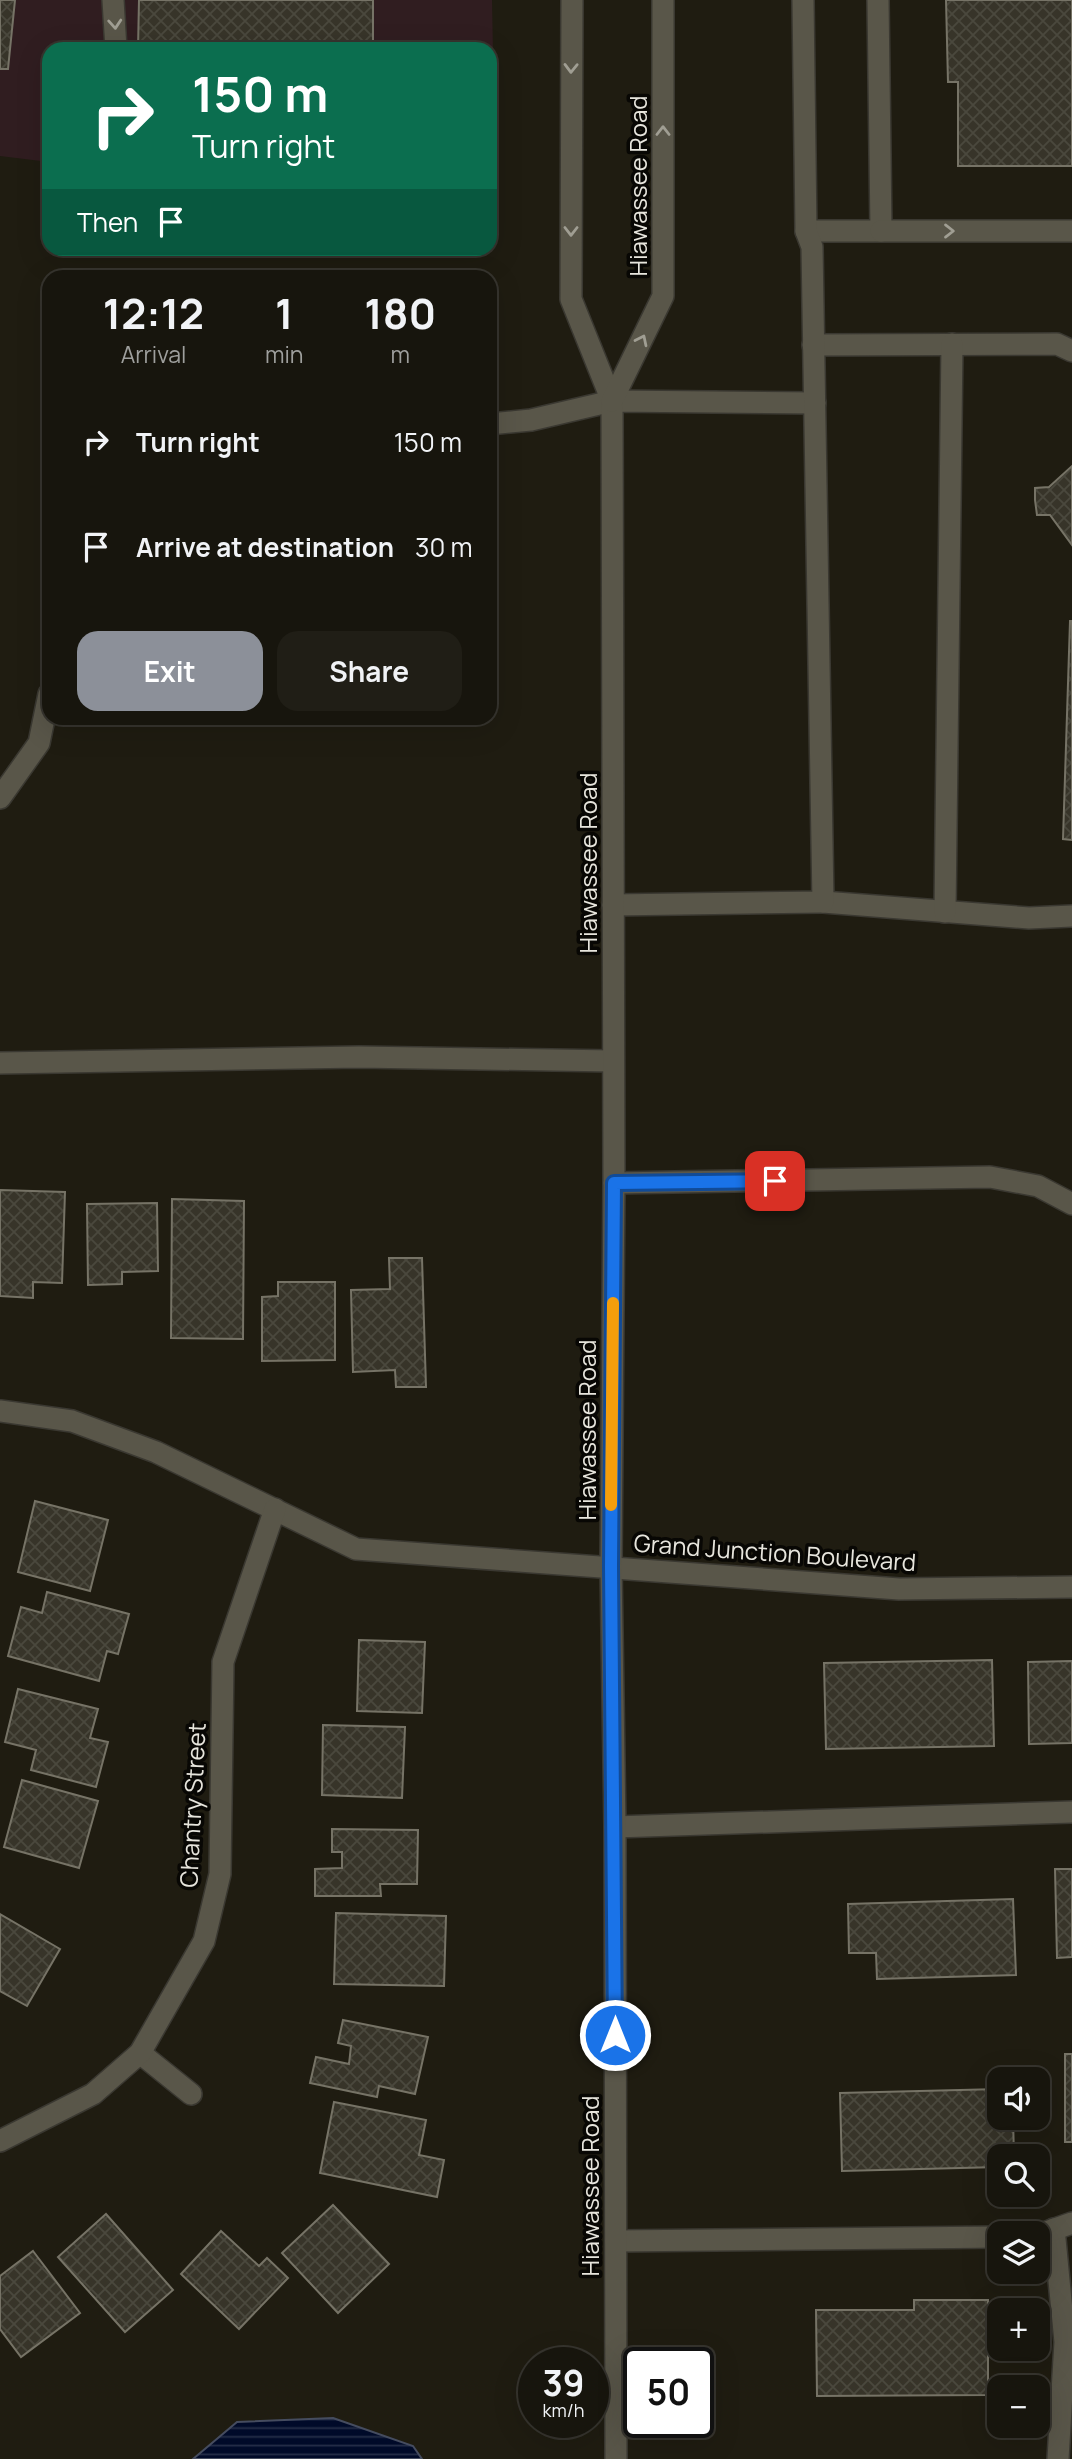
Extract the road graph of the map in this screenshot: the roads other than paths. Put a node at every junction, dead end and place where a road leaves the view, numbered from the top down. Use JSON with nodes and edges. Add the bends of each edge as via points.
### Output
{"nodes":[{"id":1,"x":113,"y":0,"type":"edge"},
{"id":2,"x":572,"y":0,"type":"edge"},
{"id":3,"x":663,"y":0,"type":"edge"},
{"id":4,"x":803,"y":0,"type":"edge"},
{"id":5,"x":878,"y":0,"type":"edge"},
{"id":6,"x":116,"y":42,"type":"edge"},
{"id":7,"x":806,"y":231,"type":"junction"},
{"id":8,"x":881,"y":231,"type":"junction"},
{"id":9,"x":1072,"y":231,"type":"edge"},
{"id":10,"x":952,"y":344,"type":"junction"},
{"id":11,"x":813,"y":345,"type":"junction"},
{"id":12,"x":1072,"y":351,"type":"edge"},
{"id":13,"x":612,"y":401,"type":"junction"},
{"id":14,"x":814,"y":403,"type":"junction"},
{"id":15,"x":497,"y":423,"type":"edge"},
{"id":16,"x":43,"y":725,"type":"edge"},
{"id":17,"x":0,"y":799,"type":"edge"},
{"id":18,"x":823,"y":902,"type":"junction"},
{"id":19,"x":613,"y":905,"type":"junction"},
{"id":20,"x":945,"y":912,"type":"junction"},
{"id":21,"x":1072,"y":916,"type":"edge"},
{"id":22,"x":613,"y":1061,"type":"junction"},
{"id":23,"x":0,"y":1063,"type":"edge"},
{"id":24,"x":614,"y":1183,"type":"junction"},
{"id":25,"x":1072,"y":1204,"type":"edge"},
{"id":26,"x":0,"y":1411,"type":"edge"},
{"id":27,"x":275,"y":1509,"type":"junction"},
{"id":28,"x":611,"y":1567,"type":"junction"},
{"id":29,"x":1072,"y":1587,"type":"edge"},
{"id":30,"x":1072,"y":1812,"type":"edge"},
{"id":31,"x":615,"y":1827,"type":"junction"},
{"id":32,"x":140,"y":2053,"type":"junction"},
{"id":33,"x":191,"y":2094,"type":"dead end"},
{"id":34,"x":0,"y":2141,"type":"edge"},
{"id":35,"x":1055,"y":2229,"type":"edge"},
{"id":36,"x":987,"y":2237,"type":"edge"},
{"id":37,"x":616,"y":2241,"type":"junction"},
{"id":38,"x":616,"y":2459,"type":"edge"},
{"id":39,"x":1058,"y":2459,"type":"edge"}],
"edges":[{"from":1,"to":6,"type":"street","one_way":true},
{"from":2,"to":13,"type":"street","name":"Hiawassee Road","one_way":true,"via":[[570,299]]},
{"from":13,"to":3,"type":"street","name":"Hiawassee Road","one_way":true,"via":[[663,296]]},
{"from":4,"to":7,"type":"street"},
{"from":5,"to":8,"type":"street"},
{"from":7,"to":8,"type":"street"},
{"from":7,"to":11,"type":"street","via":[[812,247]]},
{"from":8,"to":9,"type":"street","one_way":true},
{"from":10,"to":11,"type":"street"},
{"from":10,"to":12,"type":"street","via":[[1057,344]]},
{"from":10,"to":20,"type":"street"},
{"from":11,"to":14,"type":"street"},
{"from":13,"to":14,"type":"street"},
{"from":13,"to":15,"type":"street"},
{"from":13,"to":19,"type":"street","name":"Hiawassee Road"},
{"from":14,"to":18,"type":"street"},
{"from":16,"to":17,"type":"street","via":[[39,743]]},
{"from":18,"to":19,"type":"street"},
{"from":18,"to":20,"type":"street"},
{"from":19,"to":22,"type":"street","name":"Hiawassee Road"},
{"from":20,"to":21,"type":"street"},
{"from":22,"to":23,"type":"street","via":[[359,1058]]},
{"from":22,"to":24,"type":"street","name":"Hiawassee Road"},
{"from":24,"to":25,"type":"street","via":[[990,1177],[1038,1186]]},
{"from":24,"to":28,"type":"street","name":"Hiawassee Road"},
{"from":26,"to":27,"type":"street","name":"Grand Junction Boulevard","via":[[72,1421],[156,1452]]},
{"from":27,"to":28,"type":"street","name":"Grand Junction Boulevard","via":[[356,1549]]},
{"from":27,"to":32,"type":"street","name":"Chantry Street","via":[[223,1662],[219,1874],[204,1941]]},
{"from":28,"to":29,"type":"street","name":"Grand Junction Boulevard","via":[[900,1589]]},
{"from":28,"to":31,"type":"street","name":"Hiawassee Road"},
{"from":30,"to":31,"type":"street"},
{"from":31,"to":37,"type":"street","name":"Hiawassee Road"},
{"from":32,"to":33,"type":"street"},
{"from":32,"to":34,"type":"street","name":"Chantry Street","via":[[93,2094]]},
{"from":35,"to":39,"type":"street","via":[[1065,2342]]},
{"from":36,"to":37,"type":"street"},
{"from":37,"to":38,"type":"street","name":"Hiawassee Road"}]}
